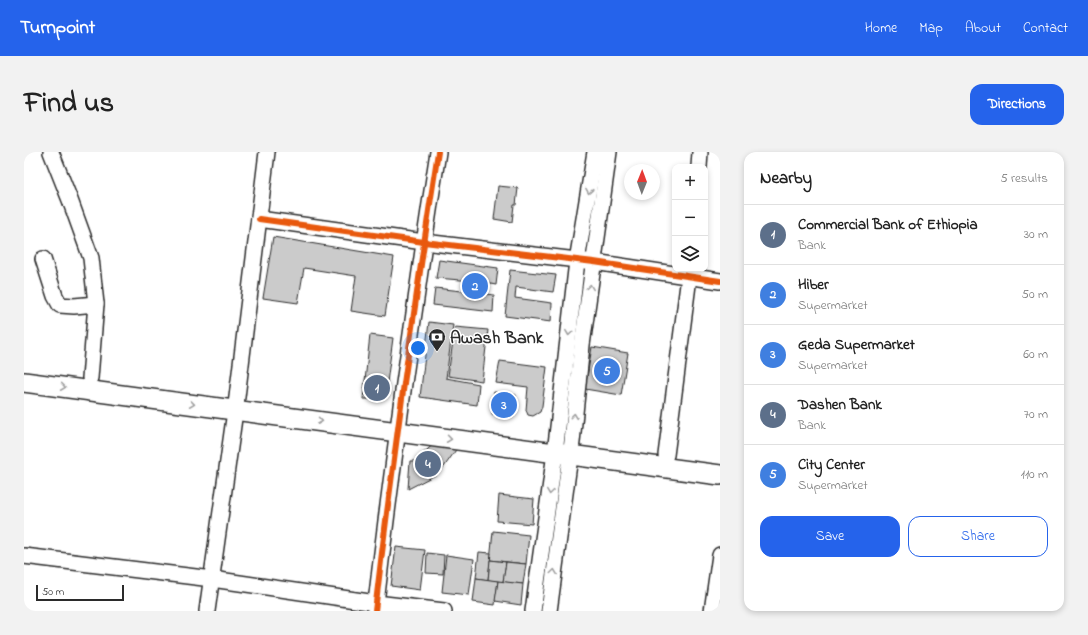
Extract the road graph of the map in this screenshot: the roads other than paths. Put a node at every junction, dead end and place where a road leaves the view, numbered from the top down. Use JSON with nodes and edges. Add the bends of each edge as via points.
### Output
{"nodes":[{"id":1,"x":51,"y":152,"type":"edge"},
{"id":2,"x":267,"y":152,"type":"edge"},
{"id":3,"x":438,"y":152,"type":"edge"},
{"id":4,"x":595,"y":152,"type":"edge"},
{"id":5,"x":609,"y":152,"type":"edge"},
{"id":6,"x":700,"y":152,"type":"edge"},
{"id":7,"x":699,"y":164,"type":"edge"},
{"id":8,"x":259,"y":219,"type":"junction"},
{"id":9,"x":424,"y":242,"type":"junction"},
{"id":10,"x":43,"y":259,"type":"dead end"},
{"id":11,"x":577,"y":261,"type":"junction"},
{"id":12,"x":594,"y":262,"type":"junction"},
{"id":13,"x":672,"y":270,"type":"edge"},
{"id":14,"x":690,"y":272,"type":"edge"},
{"id":15,"x":720,"y":281,"type":"edge"},
{"id":16,"x":96,"y":304,"type":"junction"},
{"id":17,"x":24,"y":369,"type":"edge"},
{"id":18,"x":90,"y":378,"type":"junction"},
{"id":19,"x":24,"y":382,"type":"edge"},
{"id":20,"x":236,"y":404,"type":"junction"},
{"id":21,"x":398,"y":425,"type":"junction"},
{"id":22,"x":563,"y":448,"type":"junction"},
{"id":23,"x":666,"y":455,"type":"junction"},
{"id":24,"x":720,"y":462,"type":"edge"},
{"id":25,"x":720,"y":475,"type":"edge"},
{"id":26,"x":720,"y":555,"type":"edge"},
{"id":27,"x":24,"y":556,"type":"edge"},
{"id":28,"x":212,"y":579,"type":"junction"},
{"id":29,"x":376,"y":607,"type":"edge"},
{"id":30,"x":207,"y":611,"type":"edge"},
{"id":31,"x":444,"y":611,"type":"edge"},
{"id":32,"x":534,"y":611,"type":"edge"},
{"id":33,"x":548,"y":611,"type":"edge"},
{"id":34,"x":712,"y":611,"type":"edge"}],
"edges":[{"from":1,"to":16,"type":"street","via":[[91,258]]},
{"from":2,"to":8,"type":"street"},
{"from":3,"to":9,"type":"street"},
{"from":4,"to":11,"type":"street","one_way":true},
{"from":5,"to":12,"type":"street"},
{"from":6,"to":7,"type":"street"},
{"from":8,"to":9,"type":"street"},
{"from":8,"to":20,"type":"street"},
{"from":9,"to":11,"type":"street"},
{"from":9,"to":21,"type":"street"},
{"from":10,"to":16,"type":"street","via":[[60,305]]},
{"from":11,"to":12,"type":"street"},
{"from":11,"to":22,"type":"street","one_way":true},
{"from":12,"to":13,"type":"street"},
{"from":22,"to":12,"type":"street","one_way":true},
{"from":14,"to":15,"type":"street"},
{"from":14,"to":23,"type":"street"},
{"from":16,"to":18,"type":"street"},
{"from":17,"to":18,"type":"main road"},
{"from":18,"to":20,"type":"main road"},
{"from":19,"to":20,"type":"main road","one_way":true},
{"from":20,"to":21,"type":"main road"},
{"from":20,"to":28,"type":"street"},
{"from":21,"to":22,"type":"main road"},
{"from":21,"to":29,"type":"street"},
{"from":22,"to":23,"type":"main road"},
{"from":22,"to":25,"type":"main road"},
{"from":22,"to":32,"type":"street","one_way":true},
{"from":33,"to":22,"type":"street","one_way":true},
{"from":23,"to":24,"type":"main road"},
{"from":26,"to":34,"type":"street"},
{"from":27,"to":28,"type":"street"},
{"from":28,"to":29,"type":"street"},
{"from":28,"to":30,"type":"street"},
{"from":29,"to":31,"type":"street"}]}
